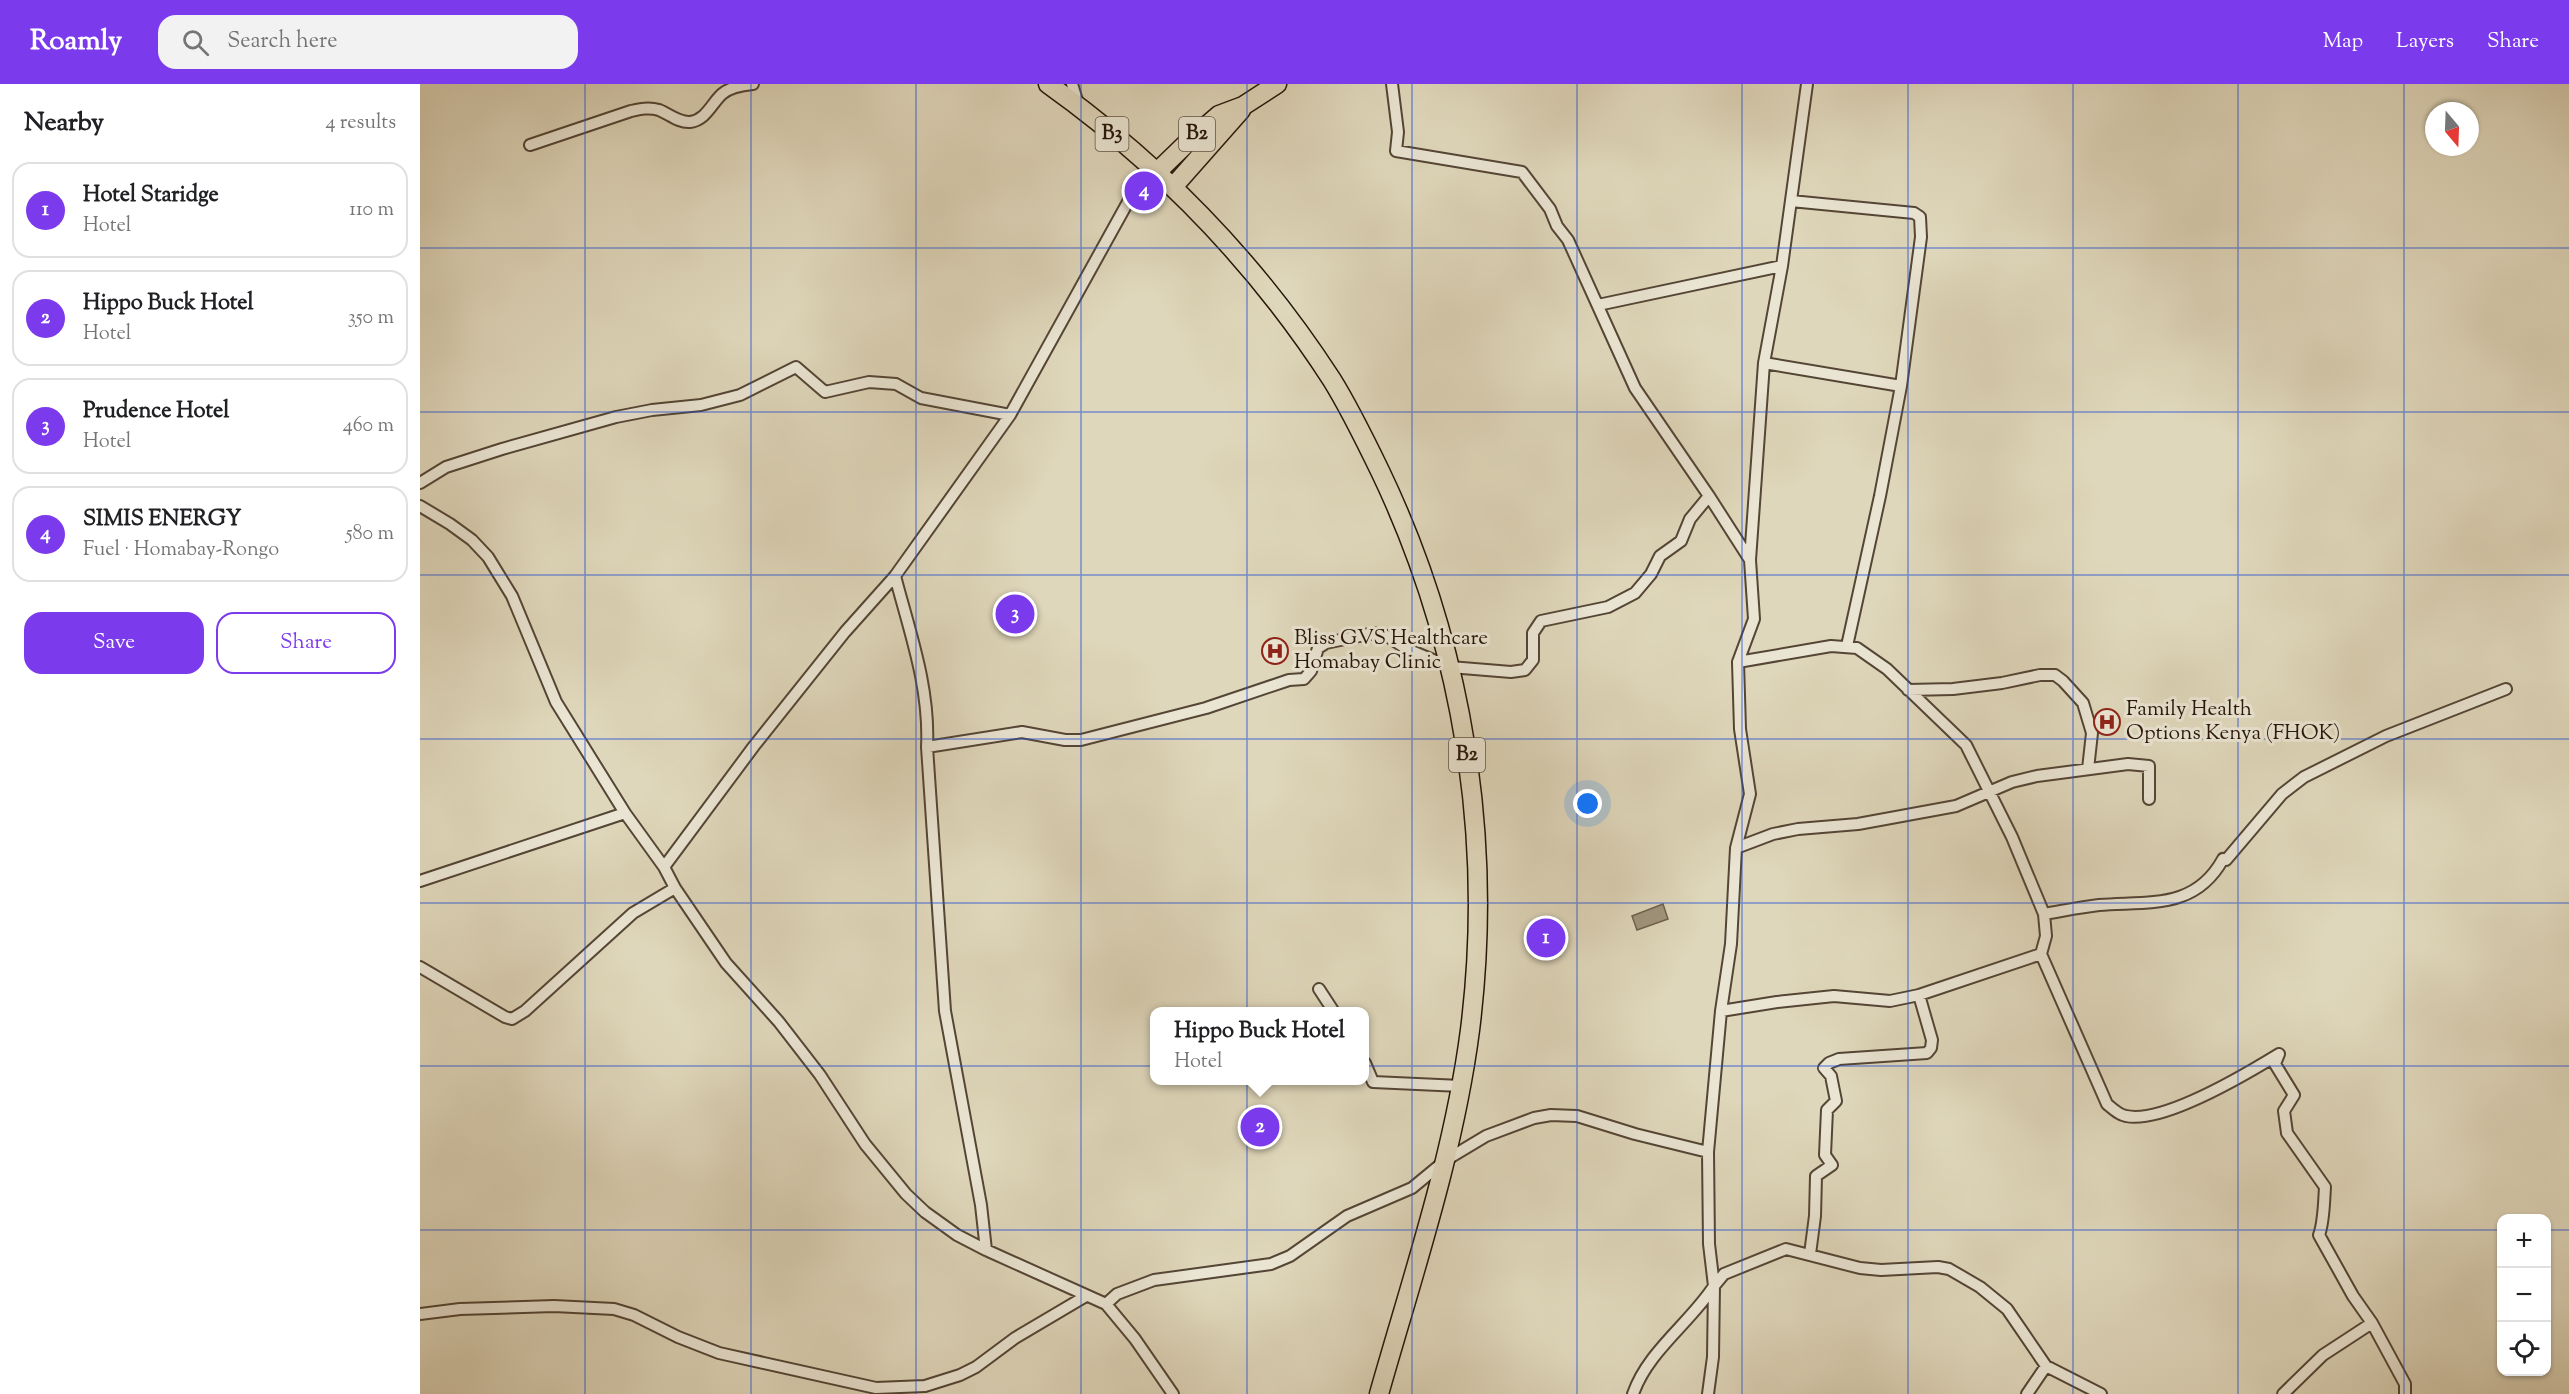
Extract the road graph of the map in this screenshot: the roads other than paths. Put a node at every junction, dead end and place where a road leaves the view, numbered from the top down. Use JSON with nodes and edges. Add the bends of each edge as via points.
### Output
{"nodes":[{"id":1,"x":753,"y":84,"type":"edge"},
{"id":2,"x":1048,"y":84,"type":"edge"},
{"id":3,"x":1072,"y":84,"type":"edge"},
{"id":4,"x":1278,"y":84,"type":"edge"},
{"id":5,"x":1392,"y":84,"type":"edge"},
{"id":6,"x":1808,"y":84,"type":"edge"},
{"id":7,"x":1243,"y":106,"type":"junction"},
{"id":8,"x":1079,"y":107,"type":"junction"},
{"id":9,"x":530,"y":145,"type":"dead end"},
{"id":10,"x":1153,"y":168,"type":"junction"},
{"id":11,"x":1173,"y":187,"type":"junction"},
{"id":12,"x":1791,"y":201,"type":"junction"},
{"id":13,"x":1782,"y":266,"type":"junction"},
{"id":14,"x":1598,"y":305,"type":"junction"},
{"id":15,"x":1764,"y":363,"type":"junction"},
{"id":16,"x":1901,"y":386,"type":"junction"},
{"id":17,"x":1010,"y":415,"type":"junction"},
{"id":18,"x":420,"y":483,"type":"edge"},
{"id":19,"x":1709,"y":496,"type":"junction"},
{"id":20,"x":420,"y":506,"type":"edge"},
{"id":21,"x":1750,"y":560,"type":"junction"},
{"id":22,"x":895,"y":576,"type":"junction"},
{"id":23,"x":1846,"y":646,"type":"junction"},
{"id":24,"x":1738,"y":662,"type":"junction"},
{"id":25,"x":1450,"y":667,"type":"junction"},
{"id":26,"x":2506,"y":688,"type":"dead end"},
{"id":27,"x":1908,"y":690,"type":"junction"},
{"id":28,"x":927,"y":747,"type":"junction"},
{"id":29,"x":2088,"y":769,"type":"junction"},
{"id":30,"x":1989,"y":792,"type":"junction"},
{"id":31,"x":2149,"y":799,"type":"dead end"},
{"id":32,"x":625,"y":813,"type":"junction"},
{"id":33,"x":1736,"y":848,"type":"junction"},
{"id":34,"x":664,"y":867,"type":"junction"},
{"id":35,"x":420,"y":881,"type":"edge"},
{"id":36,"x":675,"y":888,"type":"junction"},
{"id":37,"x":2044,"y":914,"type":"junction"},
{"id":38,"x":2042,"y":954,"type":"junction"},
{"id":39,"x":420,"y":967,"type":"edge"},
{"id":40,"x":1319,"y":989,"type":"dead end"},
{"id":41,"x":1919,"y":995,"type":"junction"},
{"id":42,"x":1331,"y":1007,"type":"edge"},
{"id":43,"x":1721,"y":1011,"type":"junction"},
{"id":44,"x":1369,"y":1072,"type":"edge"},
{"id":45,"x":1461,"y":1086,"type":"junction"},
{"id":46,"x":1708,"y":1152,"type":"junction"},
{"id":47,"x":1446,"y":1160,"type":"junction"},
{"id":48,"x":986,"y":1250,"type":"junction"},
{"id":49,"x":1810,"y":1254,"type":"junction"},
{"id":50,"x":1714,"y":1286,"type":"junction"},
{"id":51,"x":1086,"y":1296,"type":"junction"},
{"id":52,"x":1106,"y":1304,"type":"junction"},
{"id":53,"x":420,"y":1314,"type":"edge"},
{"id":54,"x":2372,"y":1323,"type":"junction"},
{"id":55,"x":2046,"y":1366,"type":"junction"},
{"id":56,"x":899,"y":1390,"type":"edge"},
{"id":57,"x":1173,"y":1394,"type":"edge"},
{"id":58,"x":1379,"y":1394,"type":"edge"},
{"id":59,"x":1633,"y":1394,"type":"edge"},
{"id":60,"x":1708,"y":1394,"type":"edge"},
{"id":61,"x":2027,"y":1394,"type":"edge"},
{"id":62,"x":2101,"y":1394,"type":"edge"},
{"id":63,"x":2283,"y":1394,"type":"edge"},
{"id":64,"x":2404,"y":1394,"type":"edge"}],
"edges":[{"from":1,"to":9,"type":"street","via":[[733,87],[700,118],[690,122],[645,108]]},
{"from":2,"to":8,"type":"highway","number":"B3"},
{"from":3,"to":8,"type":"street"},
{"from":4,"to":7,"type":"highway","number":"B2"},
{"from":5,"to":14,"type":"street","via":[[1398,132],[1396,151],[1522,172],[1568,240]]},
{"from":6,"to":12,"type":"street"},
{"from":7,"to":10,"type":"highway","number":"B2","via":[[1213,120]]},
{"from":7,"to":11,"type":"highway","number":"B2"},
{"from":8,"to":10,"type":"highway","number":"B3"},
{"from":10,"to":11,"type":"highway","number":"B3"},
{"from":10,"to":17,"type":"street"},
{"from":11,"to":25,"type":"highway","number":"B2","via":[[1238,254],[1333,381],[1394,500],[1417,559]]},
{"from":12,"to":13,"type":"street"},
{"from":12,"to":16,"type":"street","via":[[1914,213],[1920,217],[1921,237]]},
{"from":13,"to":14,"type":"street"},
{"from":13,"to":15,"type":"street"},
{"from":14,"to":19,"type":"street","via":[[1635,388]]},
{"from":15,"to":16,"type":"street"},
{"from":15,"to":21,"type":"street"},
{"from":16,"to":23,"type":"street"},
{"from":17,"to":18,"type":"street","via":[[921,398],[896,384],[869,382],[825,392],[796,367],[740,395],[701,405],[616,417],[446,467]]},
{"from":17,"to":22,"type":"street"},
{"from":19,"to":21,"type":"street"},
{"from":19,"to":25,"type":"street","via":[[1690,519],[1681,541],[1660,556],[1635,593],[1608,606],[1549,618],[1536,625],[1533,660],[1525,670]]},
{"from":20,"to":32,"type":"street","via":[[472,540],[488,557],[512,596],[556,702]]},
{"from":21,"to":24,"type":"street","via":[[1754,619]]},
{"from":22,"to":28,"type":"street","via":[[917,653],[929,718]]},
{"from":22,"to":34,"type":"street","via":[[754,746]]},
{"from":23,"to":24,"type":"street"},
{"from":23,"to":27,"type":"street","via":[[1866,652]]},
{"from":24,"to":33,"type":"street","via":[[1740,729],[1750,794]]},
{"from":25,"to":28,"type":"street","via":[[1387,636],[1360,634],[1318,648],[1304,680],[1289,680],[1206,708],[1081,740],[1022,732]]},
{"from":25,"to":45,"type":"highway","number":"B2","via":[[1472,789],[1477,852],[1475,974]]},
{"from":26,"to":37,"type":"street","via":[[2386,736],[2304,777],[2282,794],[2196,891],[2167,901],[2097,905]]},
{"from":27,"to":29,"type":"street","via":[[1953,689],[2055,675],[2083,703],[2092,733]]},
{"from":27,"to":30,"type":"street","via":[[1966,745]]},
{"from":28,"to":48,"type":"street","via":[[945,1011]]},
{"from":29,"to":30,"type":"street","via":[[2037,776]]},
{"from":29,"to":31,"type":"street","via":[[2128,764],[2149,766]]},
{"from":30,"to":33,"type":"street","via":[[1956,806],[1858,824],[1798,829]]},
{"from":30,"to":37,"type":"street"},
{"from":32,"to":34,"type":"street"},
{"from":32,"to":35,"type":"street"},
{"from":33,"to":43,"type":"street","via":[[1731,944]]},
{"from":34,"to":36,"type":"street"},
{"from":36,"to":39,"type":"street","via":[[633,913],[512,1019]]},
{"from":36,"to":48,"type":"street","via":[[726,963],[779,1022],[865,1144],[906,1194],[949,1229]]},
{"from":37,"to":38,"type":"street","via":[[2046,936]]},
{"from":38,"to":41,"type":"street"},
{"from":38,"to":54,"type":"street","via":[[2107,1104],[2126,1116],[2143,1116],[2198,1098],[2245,1076],[2279,1054],[2275,1064],[2294,1095],[2284,1111],[2287,1132],[2325,1187],[2319,1235]]},
{"from":40,"to":42,"type":"street"},
{"from":41,"to":43,"type":"street","via":[[1890,1000],[1834,996]]},
{"from":41,"to":49,"type":"street","via":[[1932,1040],[1926,1053],[1839,1059],[1824,1068],[1831,1077],[1836,1101],[1827,1110],[1825,1155],[1832,1165],[1816,1176]]},
{"from":43,"to":46,"type":"street"},
{"from":44,"to":45,"type":"street","via":[[1373,1082]]},
{"from":45,"to":47,"type":"highway","number":"B2"},
{"from":46,"to":47,"type":"street","via":[[1568,1114],[1515,1125],[1486,1136]]},
{"from":46,"to":50,"type":"street","via":[[1709,1244]]},
{"from":47,"to":52,"type":"street","via":[[1412,1188],[1347,1216],[1290,1256],[1271,1264],[1154,1280],[1117,1294]]},
{"from":47,"to":58,"type":"highway","number":"B2"},
{"from":48,"to":51,"type":"street"},
{"from":49,"to":50,"type":"street","via":[[1786,1249],[1724,1274]]},
{"from":49,"to":55,"type":"street","via":[[1860,1268],[1949,1269],[1980,1287],[2007,1310]]},
{"from":50,"to":59,"type":"street","via":[[1656,1355]]},
{"from":50,"to":60,"type":"street"},
{"from":51,"to":52,"type":"street"},
{"from":51,"to":56,"type":"street","via":[[960,1376]]},
{"from":52,"to":57,"type":"street"},
{"from":53,"to":56,"type":"street","via":[[554,1306],[614,1309],[719,1353]]},
{"from":54,"to":63,"type":"street","via":[[2323,1355]]},
{"from":54,"to":64,"type":"street","via":[[2405,1384]]},
{"from":55,"to":61,"type":"street"},
{"from":55,"to":62,"type":"street"}]}
